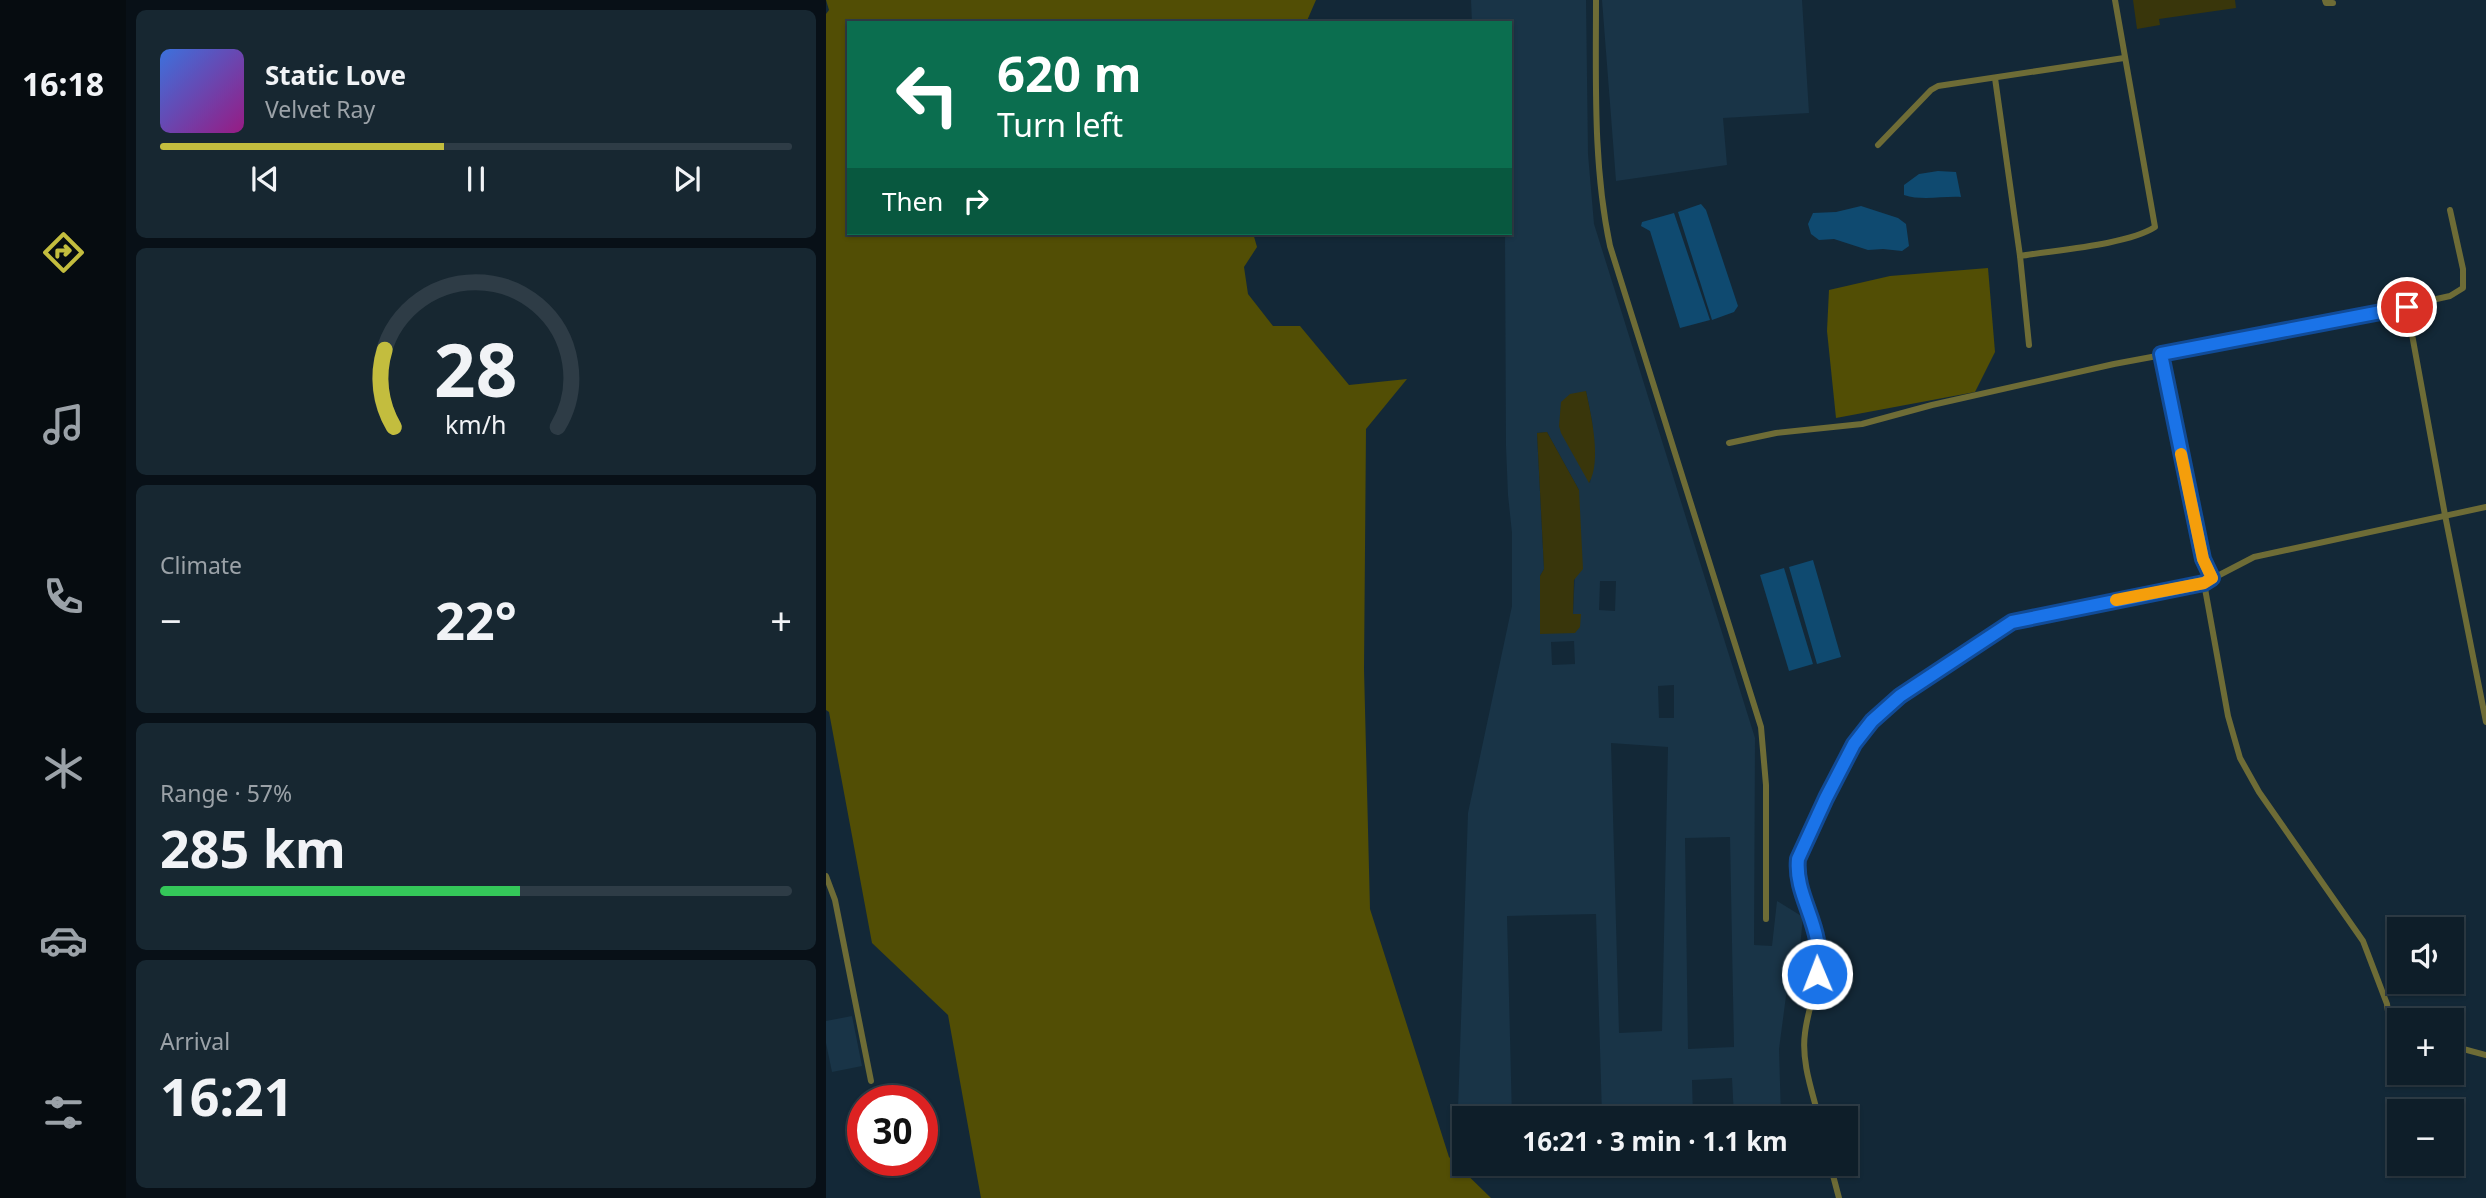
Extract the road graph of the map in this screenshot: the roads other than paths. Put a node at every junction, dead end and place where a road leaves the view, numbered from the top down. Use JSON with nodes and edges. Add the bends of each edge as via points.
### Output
{"nodes":[{"id":1,"x":1596,"y":0,"type":"edge"},
{"id":2,"x":2115,"y":0,"type":"edge"},
{"id":3,"x":2325,"y":0,"type":"edge"},
{"id":4,"x":2333,"y":3,"type":"dead end"},
{"id":5,"x":2124,"y":58,"type":"junction"},
{"id":6,"x":1995,"y":78,"type":"junction"},
{"id":7,"x":1878,"y":145,"type":"dead end"},
{"id":8,"x":2450,"y":210,"type":"dead end"},
{"id":9,"x":2020,"y":256,"type":"junction"},
{"id":10,"x":2407,"y":307,"type":"junction"},
{"id":11,"x":2029,"y":345,"type":"dead end"},
{"id":12,"x":2161,"y":354,"type":"junction"},
{"id":13,"x":1729,"y":443,"type":"dead end"},
{"id":14,"x":2486,"y":507,"type":"edge"},
{"id":15,"x":2445,"y":515,"type":"junction"},
{"id":16,"x":2212,"y":578,"type":"junction"},
{"id":17,"x":2204,"y":583,"type":"junction"},
{"id":18,"x":2486,"y":722,"type":"edge"},
{"id":19,"x":826,"y":876,"type":"edge"},
{"id":20,"x":1766,"y":919,"type":"dead end"},
{"id":21,"x":2388,"y":1008,"type":"edge"},
{"id":22,"x":2464,"y":1049,"type":"edge"},
{"id":23,"x":2486,"y":1055,"type":"edge"},
{"id":24,"x":871,"y":1081,"type":"dead end"},
{"id":25,"x":1816,"y":1106,"type":"edge"},
{"id":26,"x":1833,"y":1176,"type":"edge"},
{"id":27,"x":1839,"y":1198,"type":"edge"}],
"edges":[{"from":1,"to":20,"type":"street","via":[[1596,142],[1603,212],[1759,716],[1766,785]]},
{"from":2,"to":5,"type":"street"},
{"from":3,"to":4,"type":"street"},
{"from":5,"to":6,"type":"street"},
{"from":5,"to":9,"type":"street","via":[[2155,227],[2124,240]]},
{"from":6,"to":7,"type":"street","via":[[1931,90]]},
{"from":6,"to":9,"type":"street"},
{"from":8,"to":10,"type":"street","via":[[2463,288]]},
{"from":9,"to":11,"type":"street"},
{"from":10,"to":12,"type":"street"},
{"from":10,"to":15,"type":"street"},
{"from":12,"to":13,"type":"street","via":[[1862,424]]},
{"from":12,"to":16,"type":"street","via":[[2203,559]]},
{"from":14,"to":15,"type":"street"},
{"from":15,"to":16,"type":"street","via":[[2254,557]]},
{"from":15,"to":18,"type":"street"},
{"from":16,"to":17,"type":"street"},
{"from":17,"to":21,"type":"street","via":[[2239,758],[2363,942]]},
{"from":17,"to":25,"type":"street","via":[[2012,622],[1900,696],[1854,744],[1803,848],[1797,873],[1818,941],[1804,1051]]},
{"from":19,"to":24,"type":"street","via":[[838,914]]},
{"from":22,"to":23,"type":"street"},
{"from":26,"to":27,"type":"street"}]}
